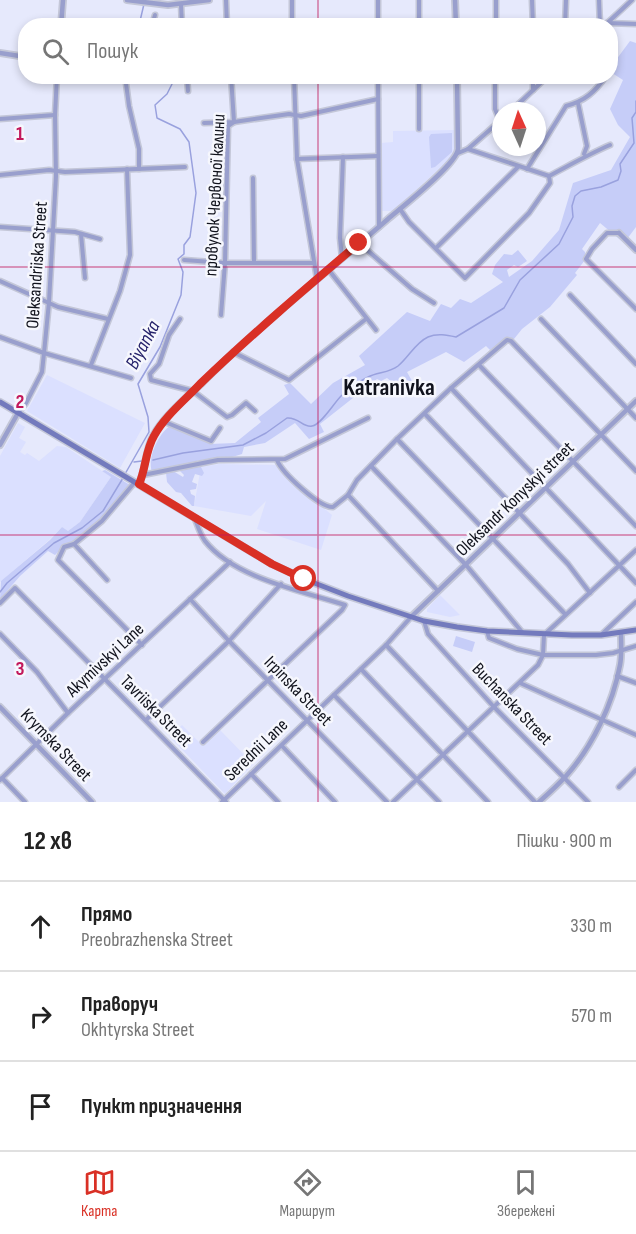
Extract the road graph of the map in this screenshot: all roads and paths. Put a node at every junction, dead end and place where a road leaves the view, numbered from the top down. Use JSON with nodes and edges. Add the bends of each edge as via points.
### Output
{"nodes":[{"id":1,"x":63,"y":0,"type":"edge"},
{"id":2,"x":128,"y":0,"type":"edge"},
{"id":3,"x":209,"y":0,"type":"edge"},
{"id":4,"x":225,"y":0,"type":"edge"},
{"id":5,"x":292,"y":0,"type":"edge"},
{"id":6,"x":378,"y":0,"type":"edge"},
{"id":7,"x":419,"y":0,"type":"edge"},
{"id":8,"x":455,"y":0,"type":"edge"},
{"id":9,"x":496,"y":0,"type":"edge"},
{"id":10,"x":532,"y":0,"type":"edge"},
{"id":11,"x":566,"y":0,"type":"edge"},
{"id":12,"x":600,"y":0,"type":"edge"},
{"id":13,"x":632,"y":0,"type":"edge"},
{"id":14,"x":197,"y":1,"type":"edge"},
{"id":15,"x":181,"y":4,"type":"junction"},
{"id":16,"x":155,"y":15,"type":"dead end"},
{"id":17,"x":62,"y":18,"type":"edge"},
{"id":18,"x":154,"y":18,"type":"edge"},
{"id":19,"x":182,"y":18,"type":"edge"},
{"id":20,"x":226,"y":18,"type":"edge"},
{"id":21,"x":292,"y":18,"type":"edge"},
{"id":22,"x":378,"y":18,"type":"edge"},
{"id":23,"x":419,"y":18,"type":"edge"},
{"id":24,"x":456,"y":18,"type":"edge"},
{"id":25,"x":496,"y":18,"type":"edge"},
{"id":26,"x":533,"y":18,"type":"edge"},
{"id":27,"x":565,"y":18,"type":"edge"},
{"id":28,"x":602,"y":18,"type":"edge"},
{"id":29,"x":611,"y":18,"type":"edge"},
{"id":30,"x":636,"y":24,"type":"edge"},
{"id":31,"x":618,"y":25,"type":"edge"},
{"id":32,"x":0,"y":53,"type":"edge"},
{"id":33,"x":18,"y":56,"type":"edge"},
{"id":34,"x":57,"y":84,"type":"edge"},
{"id":35,"x":126,"y":84,"type":"edge"},
{"id":36,"x":188,"y":84,"type":"edge"},
{"id":37,"x":232,"y":84,"type":"edge"},
{"id":38,"x":294,"y":84,"type":"edge"},
{"id":39,"x":378,"y":84,"type":"edge"},
{"id":40,"x":419,"y":84,"type":"edge"},
{"id":41,"x":457,"y":84,"type":"edge"},
{"id":42,"x":495,"y":84,"type":"edge"},
{"id":43,"x":533,"y":84,"type":"edge"},
{"id":44,"x":539,"y":84,"type":"edge"},
{"id":45,"x":600,"y":84,"type":"edge"},
{"id":46,"x":533,"y":90,"type":"junction"},
{"id":47,"x":188,"y":91,"type":"dead end"},
{"id":48,"x":378,"y":99,"type":"junction"},
{"id":49,"x":495,"y":102,"type":"edge"},
{"id":50,"x":520,"y":102,"type":"edge"},
{"id":51,"x":578,"y":103,"type":"junction"},
{"id":52,"x":55,"y":115,"type":"junction"},
{"id":53,"x":296,"y":115,"type":"junction"},
{"id":54,"x":0,"y":119,"type":"edge"},
{"id":55,"x":234,"y":122,"type":"junction"},
{"id":56,"x":204,"y":123,"type":"dead end"},
{"id":57,"x":492,"y":128,"type":"edge"},
{"id":58,"x":419,"y":129,"type":"dead end"},
{"id":59,"x":610,"y":145,"type":"dead end"},
{"id":60,"x":468,"y":149,"type":"junction"},
{"id":61,"x":458,"y":153,"type":"junction"},
{"id":62,"x":584,"y":155,"type":"junction"},
{"id":63,"x":378,"y":156,"type":"junction"},
{"id":64,"x":343,"y":157,"type":"junction"},
{"id":65,"x":297,"y":159,"type":"junction"},
{"id":66,"x":185,"y":167,"type":"dead end"},
{"id":67,"x":518,"y":167,"type":"junction"},
{"id":68,"x":127,"y":169,"type":"junction"},
{"id":69,"x":139,"y":169,"type":"junction"},
{"id":70,"x":527,"y":169,"type":"junction"},
{"id":71,"x":56,"y":171,"type":"junction"},
{"id":72,"x":0,"y":175,"type":"edge"},
{"id":73,"x":549,"y":176,"type":"junction"},
{"id":74,"x":253,"y":178,"type":"dead end"},
{"id":75,"x":400,"y":209,"type":"junction"},
{"id":76,"x":0,"y":227,"type":"edge"},
{"id":77,"x":379,"y":227,"type":"junction"},
{"id":78,"x":53,"y":230,"type":"junction"},
{"id":79,"x":619,"y":233,"type":"joint"},
{"id":80,"x":81,"y":234,"type":"junction"},
{"id":81,"x":100,"y":239,"type":"dead end"},
{"id":82,"x":359,"y":243,"type":"junction"},
{"id":83,"x":436,"y":248,"type":"junction"},
{"id":84,"x":636,"y":250,"type":"edge"},
{"id":85,"x":342,"y":258,"type":"junction"},
{"id":86,"x":184,"y":260,"type":"dead end"},
{"id":87,"x":254,"y":262,"type":"junction"},
{"id":88,"x":225,"y":263,"type":"junction"},
{"id":89,"x":314,"y":263,"type":"junction"},
{"id":90,"x":328,"y":269,"type":"junction"},
{"id":91,"x":85,"y":278,"type":"dead end"},
{"id":92,"x":317,"y":279,"type":"junction"},
{"id":93,"x":0,"y":281,"type":"edge"},
{"id":94,"x":570,"y":295,"type":"dead end"},
{"id":95,"x":49,"y":302,"type":"junction"},
{"id":96,"x":434,"y":303,"type":"dead end"},
{"id":97,"x":636,"y":309,"type":"edge"},
{"id":98,"x":221,"y":315,"type":"dead end"},
{"id":99,"x":108,"y":319,"type":"junction"},
{"id":100,"x":180,"y":319,"type":"dead end"},
{"id":101,"x":366,"y":319,"type":"junction"},
{"id":102,"x":541,"y":319,"type":"dead end"},
{"id":103,"x":376,"y":330,"type":"dead end"},
{"id":104,"x":0,"y":337,"type":"edge"},
{"id":105,"x":233,"y":352,"type":"junction"},
{"id":106,"x":44,"y":353,"type":"junction"},
{"id":107,"x":636,"y":364,"type":"edge"},
{"id":108,"x":91,"y":365,"type":"junction"},
{"id":109,"x":479,"y":365,"type":"junction"},
{"id":110,"x":130,"y":378,"type":"dead end"},
{"id":111,"x":451,"y":388,"type":"junction"},
{"id":112,"x":193,"y":391,"type":"junction"},
{"id":113,"x":636,"y":401,"type":"edge"},
{"id":114,"x":0,"y":402,"type":"edge"},
{"id":115,"x":628,"y":409,"type":"junction"},
{"id":116,"x":255,"y":411,"type":"dead end"},
{"id":117,"x":18,"y":413,"type":"junction"},
{"id":118,"x":425,"y":414,"type":"junction"},
{"id":119,"x":368,"y":418,"type":"dead end"},
{"id":120,"x":636,"y":418,"type":"edge"},
{"id":121,"x":165,"y":422,"type":"junction"},
{"id":122,"x":220,"y":428,"type":"dead end"},
{"id":123,"x":601,"y":434,"type":"junction"},
{"id":124,"x":397,"y":439,"type":"junction"},
{"id":125,"x":0,"y":444,"type":"edge"},
{"id":126,"x":277,"y":460,"type":"junction"},
{"id":127,"x":574,"y":461,"type":"junction"},
{"id":128,"x":371,"y":466,"type":"junction"},
{"id":129,"x":636,"y":471,"type":"edge"},
{"id":130,"x":143,"y":475,"type":"junction"},
{"id":131,"x":135,"y":482,"type":"junction"},
{"id":132,"x":546,"y":487,"type":"junction"},
{"id":133,"x":348,"y":495,"type":"junction"},
{"id":134,"x":519,"y":514,"type":"junction"},
{"id":135,"x":195,"y":518,"type":"junction"},
{"id":136,"x":636,"y":526,"type":"edge"},
{"id":137,"x":492,"y":539,"type":"junction"},
{"id":138,"x":74,"y":544,"type":"junction"},
{"id":139,"x":636,"y":550,"type":"edge"},
{"id":140,"x":230,"y":562,"type":"junction"},
{"id":141,"x":466,"y":565,"type":"junction"},
{"id":142,"x":621,"y":565,"type":"junction"},
{"id":143,"x":107,"y":580,"type":"dead end"},
{"id":144,"x":636,"y":583,"type":"edge"},
{"id":145,"x":281,"y":584,"type":"junction"},
{"id":146,"x":438,"y":591,"type":"junction"},
{"id":147,"x":590,"y":593,"type":"junction"},
{"id":148,"x":190,"y":599,"type":"junction"},
{"id":149,"x":636,"y":602,"type":"edge"},
{"id":150,"x":0,"y":603,"type":"edge"},
{"id":151,"x":565,"y":614,"type":"junction"},
{"id":152,"x":412,"y":616,"type":"junction"},
{"id":153,"x":424,"y":621,"type":"junction"},
{"id":154,"x":636,"y":630,"type":"edge"},
{"id":155,"x":487,"y":632,"type":"junction"},
{"id":156,"x":621,"y":633,"type":"junction"},
{"id":157,"x":0,"y":634,"type":"edge"},
{"id":158,"x":523,"y":634,"type":"junction"},
{"id":159,"x":544,"y":634,"type":"junction"},
{"id":160,"x":601,"y":635,"type":"junction"},
{"id":161,"x":229,"y":641,"type":"junction"},
{"id":162,"x":142,"y":645,"type":"junction"},
{"id":163,"x":386,"y":645,"type":"junction"},
{"id":164,"x":636,"y":646,"type":"edge"},
{"id":165,"x":621,"y":650,"type":"junction"},
{"id":166,"x":543,"y":655,"type":"junction"},
{"id":167,"x":361,"y":669,"type":"junction"},
{"id":168,"x":617,"y":676,"type":"junction"},
{"id":169,"x":106,"y":679,"type":"junction"},
{"id":170,"x":268,"y":680,"type":"junction"},
{"id":171,"x":520,"y":683,"type":"junction"},
{"id":172,"x":636,"y":683,"type":"edge"},
{"id":173,"x":334,"y":695,"type":"junction"},
{"id":174,"x":0,"y":707,"type":"edge"},
{"id":175,"x":494,"y":707,"type":"junction"},
{"id":176,"x":68,"y":713,"type":"junction"},
{"id":177,"x":147,"y":719,"type":"junction"},
{"id":178,"x":307,"y":720,"type":"junction"},
{"id":179,"x":600,"y":720,"type":"junction"},
{"id":180,"x":468,"y":731,"type":"junction"},
{"id":181,"x":636,"y":735,"type":"edge"},
{"id":182,"x":203,"y":742,"type":"dead end"},
{"id":183,"x":36,"y":744,"type":"junction"},
{"id":184,"x":282,"y":746,"type":"junction"},
{"id":185,"x":442,"y":755,"type":"junction"},
{"id":186,"x":636,"y":770,"type":"edge"},
{"id":187,"x":251,"y":774,"type":"junction"},
{"id":188,"x":565,"y":777,"type":"junction"},
{"id":189,"x":1,"y":779,"type":"edge"},
{"id":190,"x":417,"y":779,"type":"junction"},
{"id":191,"x":619,"y":787,"type":"dead end"},
{"id":192,"x":224,"y":801,"type":"edge"},
{"id":193,"x":25,"y":802,"type":"edge"},
{"id":194,"x":92,"y":802,"type":"edge"},
{"id":195,"x":278,"y":802,"type":"edge"},
{"id":196,"x":335,"y":802,"type":"edge"},
{"id":197,"x":387,"y":802,"type":"edge"},
{"id":198,"x":393,"y":802,"type":"edge"},
{"id":199,"x":439,"y":802,"type":"edge"},
{"id":200,"x":488,"y":802,"type":"edge"},
{"id":201,"x":537,"y":802,"type":"edge"},
{"id":202,"x":588,"y":802,"type":"edge"}],
"edges":[{"from":1,"to":17,"type":"street"},
{"from":2,"to":15,"type":"street"},
{"from":3,"to":14,"type":"street"},
{"from":4,"to":20,"type":"street"},
{"from":5,"to":21,"type":"street"},
{"from":6,"to":22,"type":"street"},
{"from":7,"to":23,"type":"street"},
{"from":8,"to":24,"type":"street"},
{"from":9,"to":25,"type":"street"},
{"from":10,"to":26,"type":"street"},
{"from":11,"to":27,"type":"street"},
{"from":12,"to":28,"type":"street"},
{"from":13,"to":29,"type":"street"},
{"from":14,"to":15,"type":"street"},
{"from":15,"to":19,"type":"street"},
{"from":16,"to":18,"type":"street"},
{"from":30,"to":31,"type":"street"},
{"from":32,"to":33,"type":"street"},
{"from":34,"to":52,"type":"street","name":"Oleksandriiska Street"},
{"from":35,"to":69,"type":"street","via":[[139,149]]},
{"from":36,"to":47,"type":"street"},
{"from":37,"to":55,"type":"street","name":"провулок Червоної калини"},
{"from":38,"to":53,"type":"street"},
{"from":39,"to":48,"type":"street"},
{"from":40,"to":58,"type":"street"},
{"from":41,"to":61,"type":"street"},
{"from":42,"to":49,"type":"street"},
{"from":43,"to":46,"type":"street"},
{"from":44,"to":46,"type":"street"},
{"from":45,"to":51,"type":"street"},
{"from":46,"to":50,"type":"street"},
{"from":48,"to":53,"type":"street"},
{"from":48,"to":63,"type":"street"},
{"from":51,"to":62,"type":"street","via":[[587,146]]},
{"from":51,"to":70,"type":"street","via":[[566,106]]},
{"from":52,"to":54,"type":"street"},
{"from":52,"to":71,"type":"street","name":"Oleksandriiska Street"},
{"from":53,"to":55,"type":"street"},
{"from":53,"to":65,"type":"street"},
{"from":55,"to":56,"type":"street"},
{"from":55,"to":88,"type":"street","name":"провулок Червоної калини","via":[[228,126]]},
{"from":57,"to":60,"type":"street"},
{"from":59,"to":62,"type":"street"},
{"from":60,"to":61,"type":"street"},
{"from":60,"to":67,"type":"street"},
{"from":61,"to":75,"type":"street"},
{"from":62,"to":73,"type":"street"},
{"from":63,"to":64,"type":"street"},
{"from":63,"to":77,"type":"street"},
{"from":64,"to":65,"type":"street"},
{"from":64,"to":85,"type":"street"},
{"from":65,"to":89,"type":"street"},
{"from":66,"to":69,"type":"street"},
{"from":67,"to":70,"type":"street"},
{"from":67,"to":83,"type":"street"},
{"from":68,"to":69,"type":"street"},
{"from":68,"to":71,"type":"street"},
{"from":68,"to":99,"type":"street","via":[[130,255]]},
{"from":70,"to":73,"type":"street"},
{"from":71,"to":72,"type":"street"},
{"from":71,"to":78,"type":"street","name":"Oleksandriiska Street"},
{"from":73,"to":83,"type":"street","via":[[550,183],[529,213],[465,278]]},
{"from":74,"to":87,"type":"street"},
{"from":75,"to":77,"type":"street"},
{"from":75,"to":83,"type":"street"},
{"from":76,"to":78,"type":"street"},
{"from":77,"to":82,"type":"street"},
{"from":78,"to":80,"type":"street"},
{"from":78,"to":95,"type":"street","name":"Oleksandriiska Street"},
{"from":79,"to":84,"type":"street"},
{"from":79,"to":97,"type":"street","via":[[607,233],[586,259]]},
{"from":80,"to":81,"type":"street"},
{"from":80,"to":91,"type":"street"},
{"from":82,"to":85,"type":"street"},
{"from":82,"to":96,"type":"street"},
{"from":85,"to":90,"type":"street"},
{"from":86,"to":88,"type":"street"},
{"from":87,"to":88,"type":"street"},
{"from":87,"to":89,"type":"street"},
{"from":88,"to":98,"type":"street","name":"провулок Червоної калини"},
{"from":89,"to":92,"type":"street"},
{"from":90,"to":92,"type":"street"},
{"from":90,"to":101,"type":"street"},
{"from":92,"to":105,"type":"street"},
{"from":93,"to":95,"type":"street"},
{"from":94,"to":107,"type":"street"},
{"from":95,"to":99,"type":"street"},
{"from":95,"to":106,"type":"street","name":"Oleksandriiska Street"},
{"from":99,"to":108,"type":"street"},
{"from":100,"to":112,"type":"street","via":[[169,334],[159,364],[150,374],[152,380]]},
{"from":101,"to":103,"type":"street"},
{"from":101,"to":105,"type":"street","via":[[289,380]]},
{"from":102,"to":115,"type":"street"},
{"from":104,"to":106,"type":"street"},
{"from":105,"to":112,"type":"street"},
{"from":106,"to":108,"type":"street"},
{"from":106,"to":117,"type":"street","name":"Oleksandriiska Street","via":[[42,372]]},
{"from":108,"to":110,"type":"street"},
{"from":109,"to":111,"type":"street"},
{"from":109,"to":123,"type":"street","via":[[507,340],[511,341]]},
{"from":109,"to":127,"type":"street"},
{"from":111,"to":118,"type":"street"},
{"from":111,"to":132,"type":"street"},
{"from":112,"to":116,"type":"street","via":[[227,417],[246,403]]},
{"from":112,"to":121,"type":"street"},
{"from":113,"to":115,"type":"street","name":"Oleksandr Konyskyi street"},
{"from":114,"to":117,"type":"main road"},
{"from":115,"to":120,"type":"street"},
{"from":115,"to":123,"type":"street","name":"Oleksandr Konyskyi street"},
{"from":117,"to":125,"type":"street","name":"Oleksandriiska Street"},
{"from":117,"to":131,"type":"main road"},
{"from":118,"to":124,"type":"street"},
{"from":118,"to":134,"type":"street"},
{"from":119,"to":126,"type":"street"},
{"from":121,"to":122,"type":"street","via":[[211,441]]},
{"from":121,"to":130,"type":"street","via":[[153,436]]},
{"from":123,"to":127,"type":"street","name":"Oleksandr Konyskyi street"},
{"from":123,"to":129,"type":"street"},
{"from":124,"to":128,"type":"street"},
{"from":124,"to":137,"type":"street"},
{"from":126,"to":130,"type":"street","via":[[218,460]]},
{"from":126,"to":133,"type":"street","via":[[283,470],[327,508]]},
{"from":127,"to":132,"type":"street","name":"Oleksandr Konyskyi street"},
{"from":127,"to":136,"type":"street"},
{"from":128,"to":133,"type":"street"},
{"from":128,"to":141,"type":"street"},
{"from":130,"to":131,"type":"street"},
{"from":131,"to":135,"type":"main road"},
{"from":131,"to":138,"type":"street","via":[[112,510]]},
{"from":132,"to":134,"type":"street","name":"Oleksandr Konyskyi street"},
{"from":132,"to":142,"type":"street"},
{"from":133,"to":146,"type":"street"},
{"from":134,"to":137,"type":"street","name":"Oleksandr Konyskyi street"},
{"from":134,"to":147,"type":"street","via":[[568,564]]},
{"from":135,"to":140,"type":"street","via":[[205,540]]},
{"from":135,"to":152,"type":"main road","via":[[304,579]]},
{"from":137,"to":141,"type":"street","name":"Oleksandr Konyskyi street"},
{"from":137,"to":151,"type":"street"},
{"from":138,"to":143,"type":"street"},
{"from":138,"to":162,"type":"street","via":[[64,547],[58,560]]},
{"from":139,"to":142,"type":"street"},
{"from":140,"to":145,"type":"street"},
{"from":140,"to":148,"type":"street","name":"Akymivskyi Lane"},
{"from":141,"to":146,"type":"street","name":"Oleksandr Konyskyi street"},
{"from":141,"to":158,"type":"street"},
{"from":142,"to":144,"type":"street"},
{"from":142,"to":147,"type":"street"},
{"from":145,"to":161,"type":"street"},
{"from":145,"to":170,"type":"street","via":[[345,605]]},
{"from":146,"to":152,"type":"street","name":"Oleksandr Konyskyi street"},
{"from":147,"to":151,"type":"street"},
{"from":148,"to":161,"type":"street","name":"Irpinska Street"},
{"from":148,"to":162,"type":"street","name":"Akymivskyi Lane"},
{"from":149,"to":160,"type":"street"},
{"from":150,"to":169,"type":"street","name":"Tavriiska Street","via":[[15,588]]},
{"from":151,"to":159,"type":"street"},
{"from":152,"to":153,"type":"main road"},
{"from":152,"to":163,"type":"street","name":"Serednii Lane"},
{"from":153,"to":155,"type":"main road"},
{"from":153,"to":175,"type":"street","name":"Buchanska Street","via":[[428,634]]},
{"from":154,"to":156,"type":"main road"},
{"from":155,"to":158,"type":"main road"},
{"from":155,"to":166,"type":"street","via":[[489,638],[518,650]]},
{"from":156,"to":160,"type":"main road"},
{"from":156,"to":165,"type":"street"},
{"from":157,"to":176,"type":"street","via":[[37,672]]},
{"from":158,"to":159,"type":"main road"},
{"from":159,"to":160,"type":"main road"},
{"from":159,"to":166,"type":"street"},
{"from":161,"to":170,"type":"street","name":"Irpinska Street"},
{"from":161,"to":177,"type":"street"},
{"from":162,"to":169,"type":"street","name":"Akymivskyi Lane"},
{"from":163,"to":167,"type":"street","name":"Serednii Lane"},
{"from":163,"to":180,"type":"street"},
{"from":164,"to":165,"type":"street"},
{"from":165,"to":166,"type":"street","via":[[596,655]]},
{"from":165,"to":168,"type":"street"},
{"from":166,"to":171,"type":"street"},
{"from":167,"to":173,"type":"street","name":"Serednii Lane"},
{"from":167,"to":185,"type":"street"},
{"from":168,"to":172,"type":"street"},
{"from":168,"to":179,"type":"street"},
{"from":169,"to":176,"type":"street","name":"Akymivskyi Lane"},
{"from":169,"to":177,"type":"street","name":"Tavriiska Street"},
{"from":170,"to":178,"type":"street","name":"Irpinska Street"},
{"from":170,"to":182,"type":"street"},
{"from":171,"to":175,"type":"street"},
{"from":171,"to":179,"type":"street"},
{"from":173,"to":178,"type":"street","name":"Serednii Lane"},
{"from":173,"to":190,"type":"street"},
{"from":174,"to":183,"type":"street","name":"Krymska Street"},
{"from":175,"to":180,"type":"street"},
{"from":175,"to":188,"type":"street","name":"Buchanska Street"},
{"from":176,"to":183,"type":"street","name":"Akymivskyi Lane"},
{"from":177,"to":192,"type":"street","name":"Tavriiska Street"},
{"from":178,"to":184,"type":"street","name":"Serednii Lane"},
{"from":178,"to":197,"type":"street","name":"Irpinska Street"},
{"from":179,"to":181,"type":"street"},
{"from":179,"to":188,"type":"street"},
{"from":180,"to":185,"type":"street"},
{"from":180,"to":201,"type":"street"},
{"from":183,"to":189,"type":"street","name":"Akymivskyi Lane"},
{"from":183,"to":194,"type":"street","name":"Krymska Street"},
{"from":184,"to":187,"type":"street","name":"Serednii Lane"},
{"from":184,"to":196,"type":"street"},
{"from":185,"to":190,"type":"street"},
{"from":185,"to":200,"type":"street"},
{"from":186,"to":191,"type":"street"},
{"from":187,"to":192,"type":"street","name":"Serednii Lane"},
{"from":187,"to":195,"type":"street"},
{"from":188,"to":201,"type":"street"},
{"from":188,"to":202,"type":"street","name":"Buchanska Street"},
{"from":189,"to":193,"type":"street"},
{"from":190,"to":198,"type":"street"},
{"from":190,"to":199,"type":"street"}]}
